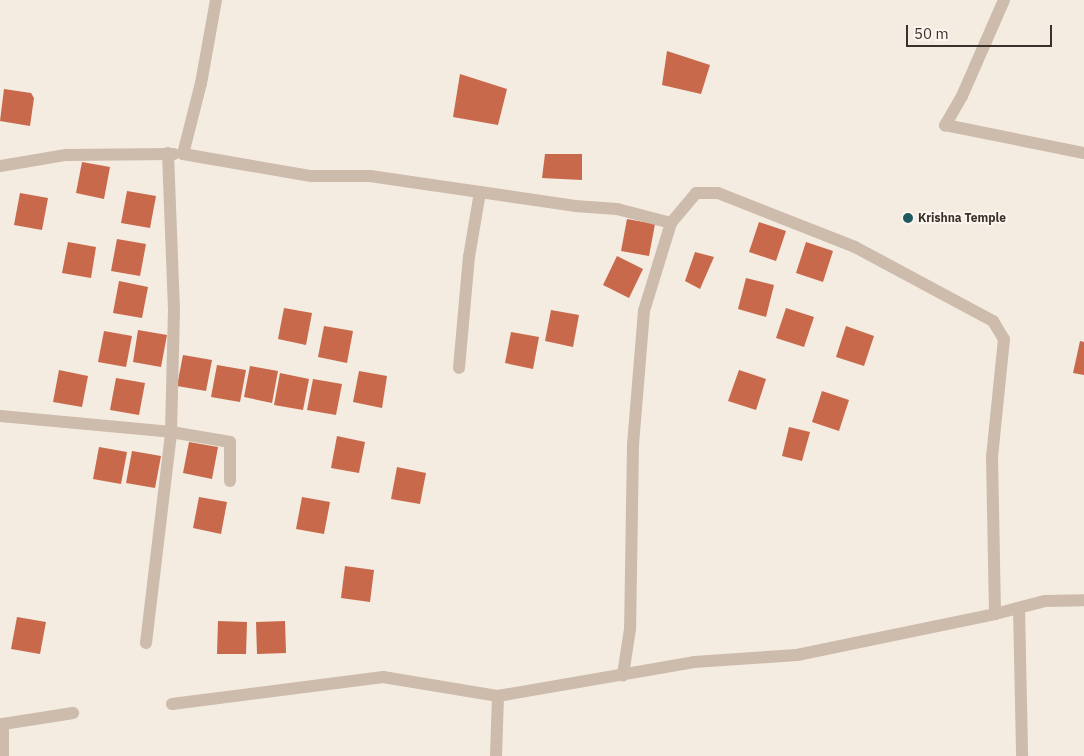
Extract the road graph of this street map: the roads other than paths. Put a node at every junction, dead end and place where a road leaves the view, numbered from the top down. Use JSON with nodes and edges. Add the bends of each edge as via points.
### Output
{"nodes":[{"id":1,"x":216,"y":0,"type":"edge"},
{"id":2,"x":1004,"y":0,"type":"edge"},
{"id":3,"x":1084,"y":153,"type":"edge"},
{"id":4,"x":168,"y":154,"type":"junction"},
{"id":5,"x":183,"y":154,"type":"junction"},
{"id":6,"x":0,"y":166,"type":"edge"},
{"id":7,"x":480,"y":192,"type":"junction"},
{"id":8,"x":671,"y":223,"type":"junction"},
{"id":9,"x":459,"y":368,"type":"dead end"},
{"id":10,"x":0,"y":416,"type":"edge"},
{"id":11,"x":171,"y":432,"type":"junction"},
{"id":12,"x":230,"y":481,"type":"dead end"},
{"id":13,"x":1084,"y":600,"type":"edge"},
{"id":14,"x":1019,"y":608,"type":"junction"},
{"id":15,"x":995,"y":614,"type":"junction"},
{"id":16,"x":146,"y":643,"type":"dead end"},
{"id":17,"x":623,"y":676,"type":"junction"},
{"id":18,"x":498,"y":696,"type":"junction"},
{"id":19,"x":172,"y":704,"type":"dead end"},
{"id":20,"x":73,"y":713,"type":"dead end"},
{"id":21,"x":2,"y":725,"type":"edge"},
{"id":22,"x":3,"y":756,"type":"edge"},
{"id":23,"x":496,"y":756,"type":"edge"},
{"id":24,"x":1022,"y":756,"type":"edge"}],
"edges":[{"from":1,"to":5,"type":"street","via":[[201,83]]},
{"from":2,"to":3,"type":"street","via":[[962,96],[945,125]]},
{"from":4,"to":5,"type":"street"},
{"from":4,"to":6,"type":"street","via":[[66,155]]},
{"from":4,"to":11,"type":"street","via":[[174,310]]},
{"from":5,"to":7,"type":"street","via":[[311,176],[370,176]]},
{"from":7,"to":8,"type":"street","via":[[617,209]]},
{"from":7,"to":9,"type":"street","via":[[468,257]]},
{"from":8,"to":15,"type":"street","via":[[696,193],[718,193],[855,247],[993,321],[1004,339],[992,457]]},
{"from":8,"to":17,"type":"street","via":[[644,311],[634,444],[630,629]]},
{"from":10,"to":11,"type":"street"},
{"from":11,"to":12,"type":"street","via":[[230,442]]},
{"from":11,"to":16,"type":"street"},
{"from":13,"to":14,"type":"street","via":[[1045,601]]},
{"from":14,"to":15,"type":"street"},
{"from":14,"to":24,"type":"street"},
{"from":15,"to":17,"type":"street","via":[[797,656],[694,662]]},
{"from":17,"to":18,"type":"street"},
{"from":18,"to":19,"type":"street","via":[[383,677]]},
{"from":18,"to":23,"type":"street"},
{"from":20,"to":21,"type":"street"},
{"from":21,"to":22,"type":"street"}]}
